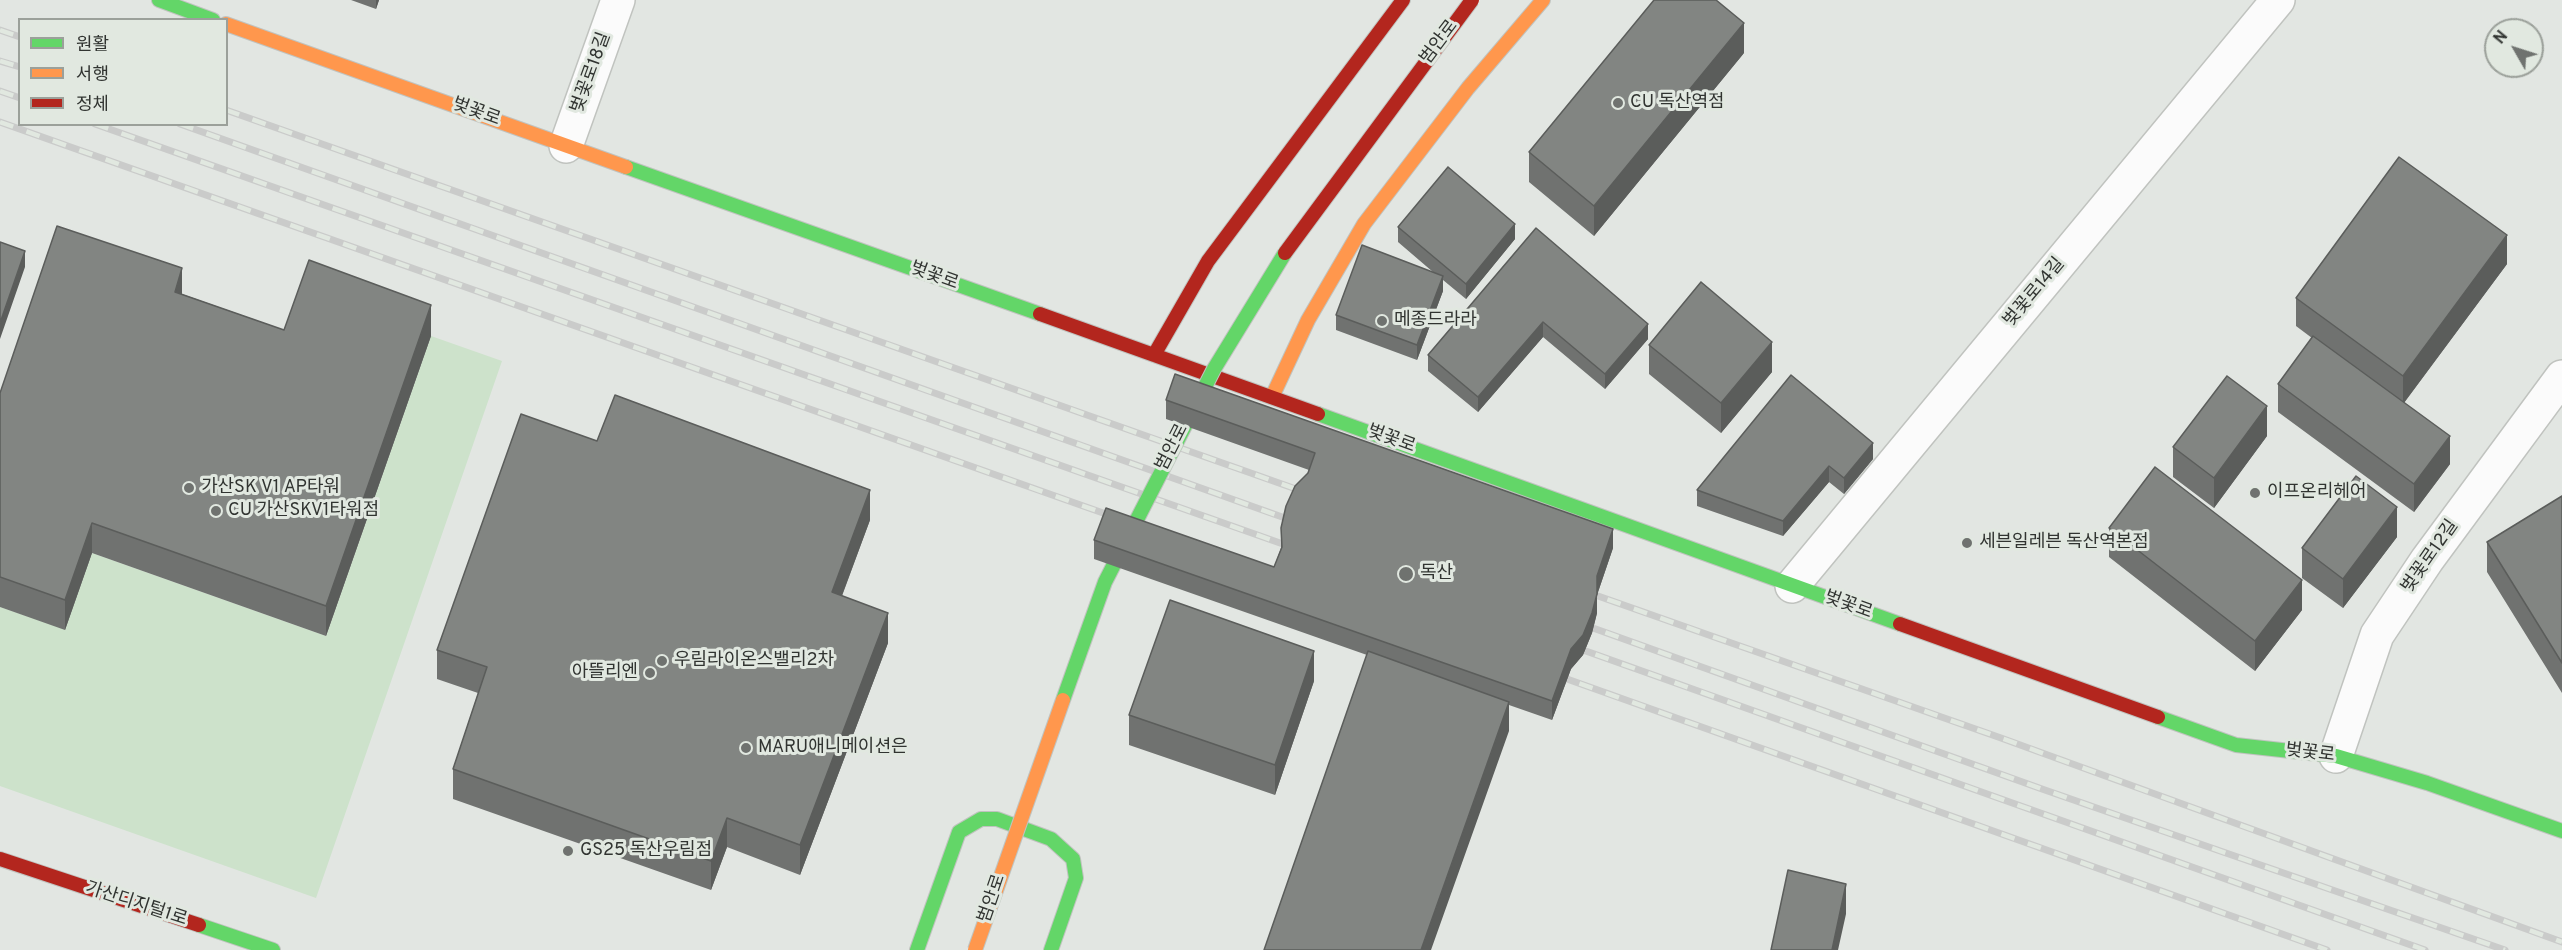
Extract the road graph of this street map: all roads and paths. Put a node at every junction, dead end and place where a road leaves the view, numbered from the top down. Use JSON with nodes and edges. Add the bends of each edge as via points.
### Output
{"nodes":[{"id":1,"x":159,"y":0,"type":"edge"},
{"id":2,"x":618,"y":0,"type":"edge"},
{"id":3,"x":1403,"y":0,"type":"edge"},
{"id":4,"x":1472,"y":0,"type":"edge"},
{"id":5,"x":1543,"y":0,"type":"edge"},
{"id":6,"x":2278,"y":0,"type":"edge"},
{"id":7,"x":208,"y":18,"type":"edge"},
{"id":8,"x":228,"y":25,"type":"edge"},
{"id":9,"x":566,"y":146,"type":"junction"},
{"id":10,"x":1154,"y":355,"type":"junction"},
{"id":11,"x":2562,"y":378,"type":"edge"},
{"id":12,"x":1272,"y":397,"type":"junction"},
{"id":13,"x":1792,"y":586,"type":"junction"},
{"id":14,"x":2336,"y":756,"type":"junction"},
{"id":15,"x":2562,"y":831,"type":"edge"},
{"id":16,"x":0,"y":859,"type":"edge"},
{"id":17,"x":273,"y":950,"type":"edge"},
{"id":18,"x":917,"y":950,"type":"edge"},
{"id":19,"x":975,"y":950,"type":"edge"},
{"id":20,"x":1051,"y":950,"type":"edge"}],
"edges":[{"from":1,"to":7,"type":"street"},
{"from":2,"to":9,"type":"street","name":"벚꽃로18길"},
{"from":3,"to":10,"type":"street","via":[[1208,261]]},
{"from":4,"to":19,"type":"street","name":"범안로","bridge":true,"via":[[1278,262],[1214,369],[1105,582]]},
{"from":5,"to":12,"type":"street","via":[[1468,88],[1364,224],[1308,320]]},
{"from":6,"to":13,"type":"street","name":"벚꽃로14길"},
{"from":8,"to":9,"type":"street","name":"벚꽃로"},
{"from":9,"to":10,"type":"street","name":"벚꽃로"},
{"from":10,"to":12,"type":"street","name":"벚꽃로"},
{"from":11,"to":14,"type":"street","name":"벚꽃로12길","via":[[2377,634]]},
{"from":12,"to":13,"type":"street","name":"벚꽃로"},
{"from":13,"to":14,"type":"street","name":"벚꽃로","via":[[2236,745]]},
{"from":14,"to":15,"type":"street","name":"벚꽃로","via":[[2427,783]]},
{"from":16,"to":17,"type":"street","name":"가산디지털1로"},
{"from":18,"to":20,"type":"street","via":[[959,832],[981,819],[997,819],[1051,839],[1073,859],[1076,878]]}]}
